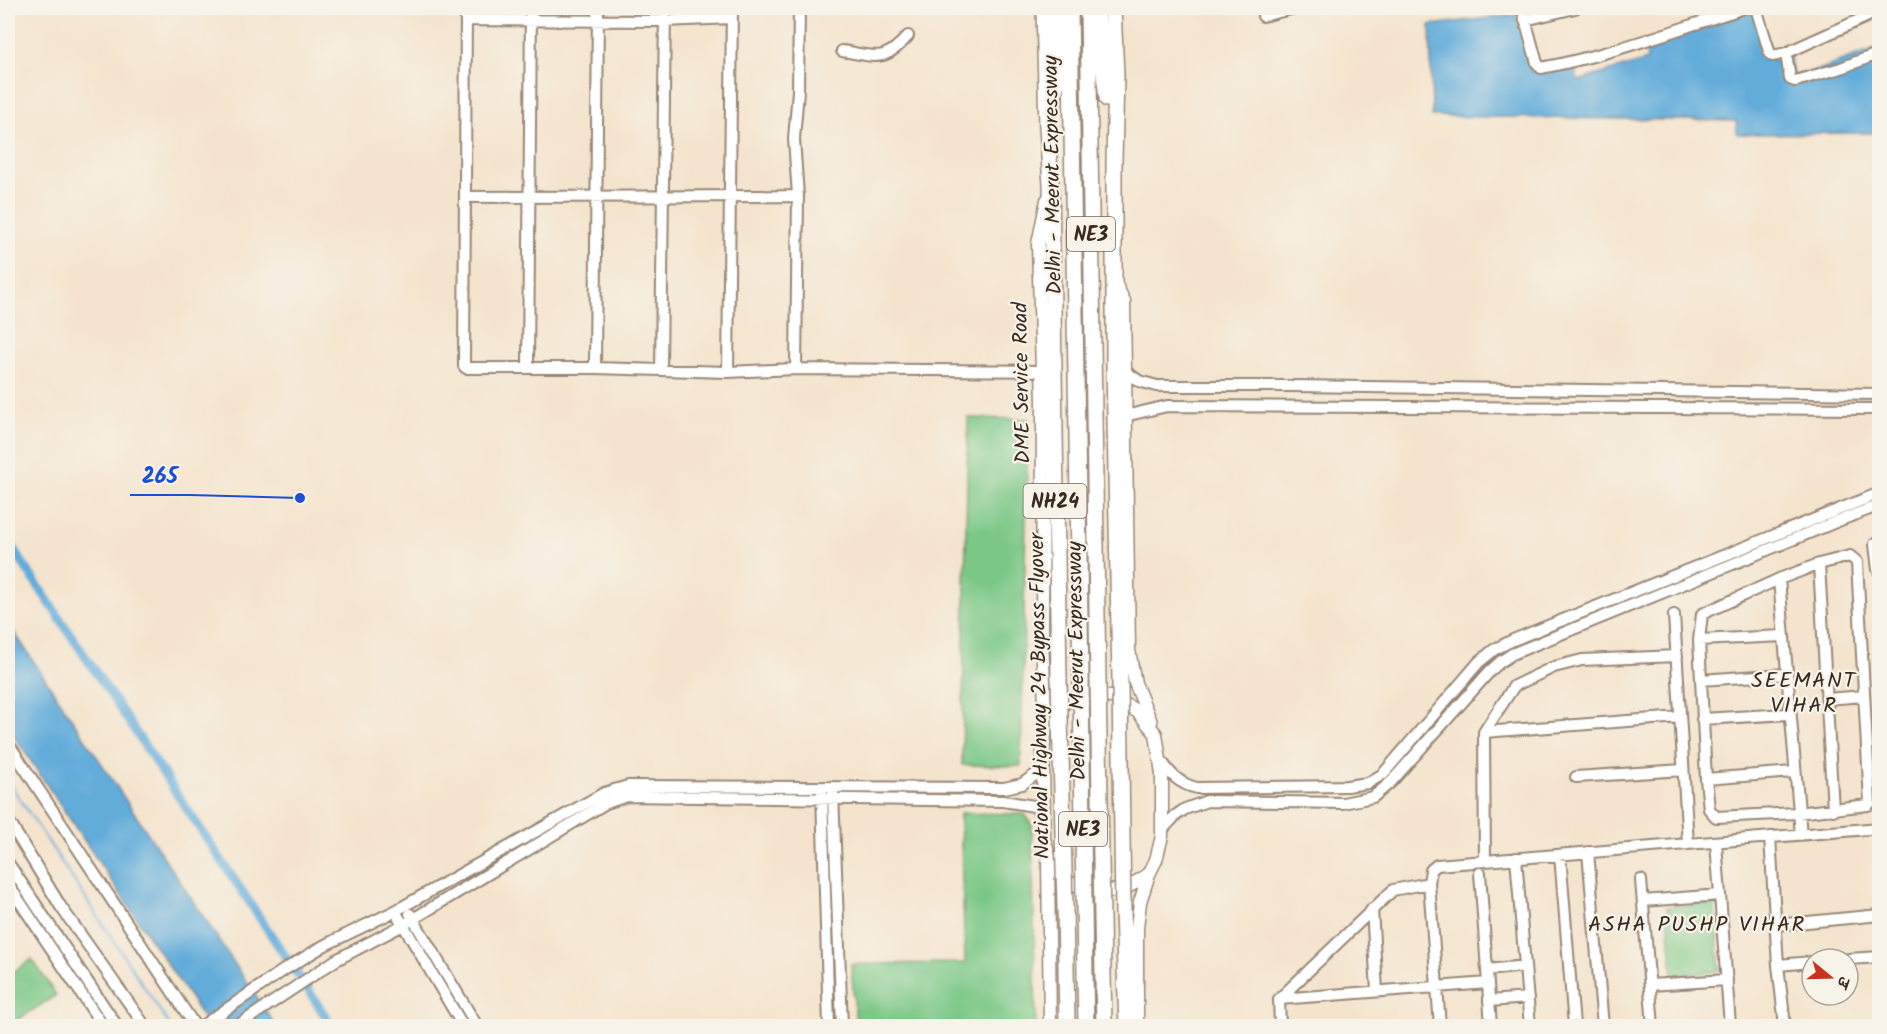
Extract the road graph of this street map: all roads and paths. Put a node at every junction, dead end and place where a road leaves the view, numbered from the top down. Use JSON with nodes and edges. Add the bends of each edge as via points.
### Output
{"nodes":[{"id":1,"x":466,"y":8,"type":"edge"},
{"id":2,"x":531,"y":8,"type":"edge"},
{"id":3,"x":598,"y":8,"type":"edge"},
{"id":4,"x":665,"y":8,"type":"edge"},
{"id":5,"x":799,"y":8,"type":"edge"},
{"id":6,"x":1044,"y":8,"type":"edge"},
{"id":7,"x":1059,"y":8,"type":"edge"},
{"id":8,"x":1070,"y":8,"type":"edge"},
{"id":9,"x":1088,"y":8,"type":"edge"},
{"id":10,"x":1097,"y":8,"type":"edge"},
{"id":11,"x":1113,"y":8,"type":"edge"},
{"id":12,"x":1295,"y":8,"type":"edge"},
{"id":13,"x":1522,"y":8,"type":"edge"},
{"id":14,"x":1575,"y":8,"type":"edge"},
{"id":15,"x":1744,"y":8,"type":"edge"},
{"id":16,"x":1756,"y":8,"type":"edge"},
{"id":17,"x":732,"y":13,"type":"edge"},
{"id":18,"x":1263,"y":16,"type":"dead end"},
{"id":19,"x":1868,"y":16,"type":"dead end"},
{"id":20,"x":466,"y":20,"type":"junction"},
{"id":21,"x":531,"y":20,"type":"junction"},
{"id":22,"x":1525,"y":20,"type":"junction"},
{"id":23,"x":598,"y":21,"type":"junction"},
{"id":24,"x":664,"y":21,"type":"junction"},
{"id":25,"x":908,"y":36,"type":"dead end"},
{"id":26,"x":842,"y":51,"type":"dead end"},
{"id":27,"x":1786,"y":52,"type":"junction"},
{"id":28,"x":1880,"y":52,"type":"edge"},
{"id":29,"x":1047,"y":128,"type":"junction"},
{"id":30,"x":1114,"y":161,"type":"junction"},
{"id":31,"x":1051,"y":185,"type":"junction"},
{"id":32,"x":465,"y":196,"type":"junction"},
{"id":33,"x":530,"y":196,"type":"junction"},
{"id":34,"x":597,"y":196,"type":"junction"},
{"id":35,"x":663,"y":196,"type":"junction"},
{"id":36,"x":730,"y":196,"type":"junction"},
{"id":37,"x":798,"y":196,"type":"junction"},
{"id":38,"x":528,"y":367,"type":"junction"},
{"id":39,"x":595,"y":368,"type":"junction"},
{"id":40,"x":1120,"y":368,"type":"junction"},
{"id":41,"x":796,"y":369,"type":"junction"},
{"id":42,"x":661,"y":370,"type":"junction"},
{"id":43,"x":1042,"y":371,"type":"junction"},
{"id":44,"x":728,"y":372,"type":"junction"},
{"id":45,"x":1880,"y":394,"type":"edge"},
{"id":46,"x":1880,"y":409,"type":"edge"},
{"id":47,"x":1125,"y":417,"type":"junction"},
{"id":48,"x":1086,"y":459,"type":"junction"},
{"id":49,"x":1880,"y":493,"type":"edge"},
{"id":50,"x":1880,"y":506,"type":"edge"},
{"id":51,"x":1880,"y":543,"type":"edge"},
{"id":52,"x":1819,"y":564,"type":"junction"},
{"id":53,"x":1880,"y":570,"type":"edge"},
{"id":54,"x":1779,"y":579,"type":"junction"},
{"id":55,"x":1674,"y":615,"type":"dead end"},
{"id":56,"x":1783,"y":636,"type":"junction"},
{"id":57,"x":1699,"y":640,"type":"junction"},
{"id":58,"x":1677,"y":656,"type":"junction"},
{"id":59,"x":1786,"y":674,"type":"junction"},
{"id":60,"x":1701,"y":680,"type":"junction"},
{"id":61,"x":1864,"y":696,"type":"junction"},
{"id":62,"x":1827,"y":699,"type":"junction"},
{"id":63,"x":1790,"y":714,"type":"junction"},
{"id":64,"x":1680,"y":717,"type":"junction"},
{"id":65,"x":1702,"y":719,"type":"junction"},
{"id":66,"x":1046,"y":726,"type":"junction"},
{"id":67,"x":1484,"y":732,"type":"junction"},
{"id":68,"x":1156,"y":734,"type":"junction"},
{"id":69,"x":8,"y":743,"type":"edge"},
{"id":70,"x":1160,"y":759,"type":"junction"},
{"id":71,"x":1044,"y":769,"type":"junction"},
{"id":72,"x":1683,"y":770,"type":"junction"},
{"id":73,"x":1794,"y":772,"type":"junction"},
{"id":74,"x":1576,"y":777,"type":"dead end"},
{"id":75,"x":1706,"y":779,"type":"junction"},
{"id":76,"x":1338,"y":786,"type":"junction"},
{"id":77,"x":827,"y":793,"type":"junction"},
{"id":78,"x":1343,"y":803,"type":"junction"},
{"id":79,"x":1833,"y":810,"type":"junction"},
{"id":80,"x":1797,"y":813,"type":"junction"},
{"id":81,"x":1044,"y":816,"type":"junction"},
{"id":82,"x":8,"y":820,"type":"edge"},
{"id":83,"x":1880,"y":828,"type":"edge"},
{"id":84,"x":1162,"y":830,"type":"junction"},
{"id":85,"x":1800,"y":835,"type":"junction"},
{"id":86,"x":1770,"y":837,"type":"junction"},
{"id":87,"x":1716,"y":843,"type":"junction"},
{"id":88,"x":1688,"y":844,"type":"junction"},
{"id":89,"x":1048,"y":851,"type":"junction"},
{"id":90,"x":1588,"y":852,"type":"junction"},
{"id":91,"x":1560,"y":855,"type":"junction"},
{"id":92,"x":1516,"y":858,"type":"junction"},
{"id":93,"x":1485,"y":861,"type":"junction"},
{"id":94,"x":8,"y":862,"type":"edge"},
{"id":95,"x":1149,"y":873,"type":"junction"},
{"id":96,"x":1480,"y":873,"type":"dead end"},
{"id":97,"x":1641,"y":880,"type":"dead end"},
{"id":98,"x":1430,"y":883,"type":"junction"},
{"id":99,"x":8,"y":884,"type":"edge"},
{"id":100,"x":1720,"y":895,"type":"junction"},
{"id":101,"x":1643,"y":901,"type":"junction"},
{"id":102,"x":400,"y":908,"type":"junction"},
{"id":103,"x":1372,"y":909,"type":"junction"},
{"id":104,"x":1880,"y":915,"type":"edge"},
{"id":105,"x":408,"y":922,"type":"junction"},
{"id":106,"x":1776,"y":925,"type":"junction"},
{"id":107,"x":1880,"y":957,"type":"edge"},
{"id":108,"x":1860,"y":958,"type":"edge"},
{"id":109,"x":1800,"y":963,"type":"edge"},
{"id":110,"x":1779,"y":965,"type":"junction"},
{"id":111,"x":1525,"y":966,"type":"junction"},
{"id":112,"x":1487,"y":970,"type":"junction"},
{"id":113,"x":1727,"y":980,"type":"junction"},
{"id":114,"x":1488,"y":983,"type":"junction"},
{"id":115,"x":1650,"y":985,"type":"junction"},
{"id":116,"x":1437,"y":987,"type":"junction"},
{"id":117,"x":1377,"y":992,"type":"junction"},
{"id":118,"x":1528,"y":998,"type":"junction"},
{"id":119,"x":1279,"y":999,"type":"junction"},
{"id":120,"x":1490,"y":1002,"type":"junction"},
{"id":121,"x":205,"y":1025,"type":"edge"},
{"id":122,"x":103,"y":1026,"type":"edge"},
{"id":123,"x":117,"y":1026,"type":"edge"},
{"id":124,"x":144,"y":1026,"type":"edge"},
{"id":125,"x":195,"y":1026,"type":"edge"},
{"id":126,"x":237,"y":1026,"type":"edge"},
{"id":127,"x":463,"y":1026,"type":"edge"},
{"id":128,"x":477,"y":1026,"type":"edge"},
{"id":129,"x":829,"y":1026,"type":"edge"},
{"id":130,"x":842,"y":1026,"type":"edge"},
{"id":131,"x":1050,"y":1026,"type":"edge"},
{"id":132,"x":1066,"y":1026,"type":"edge"},
{"id":133,"x":1086,"y":1026,"type":"edge"},
{"id":134,"x":1104,"y":1026,"type":"edge"},
{"id":135,"x":1126,"y":1026,"type":"edge"},
{"id":136,"x":1137,"y":1026,"type":"edge"},
{"id":137,"x":1280,"y":1026,"type":"edge"},
{"id":138,"x":1440,"y":1026,"type":"edge"},
{"id":139,"x":1491,"y":1026,"type":"edge"},
{"id":140,"x":1530,"y":1026,"type":"edge"},
{"id":141,"x":1574,"y":1026,"type":"edge"},
{"id":142,"x":1603,"y":1026,"type":"edge"},
{"id":143,"x":1653,"y":1026,"type":"edge"},
{"id":144,"x":1715,"y":1026,"type":"edge"},
{"id":145,"x":1785,"y":1026,"type":"edge"}],
"edges":[{"from":1,"to":20,"type":"street"},
{"from":2,"to":21,"type":"street"},
{"from":3,"to":23,"type":"street"},
{"from":4,"to":24,"type":"street"},
{"from":5,"to":37,"type":"street","via":[[794,139]]},
{"from":6,"to":29,"type":"highway"},
{"from":7,"to":29,"type":"highway","via":[[1057,80]]},
{"from":8,"to":48,"type":"highway","name":"Delhi - Meerut Expressway","number":"NE3"},
{"from":9,"to":48,"type":"highway","name":"Delhi - Meerut Expressway","number":"NE3"},
{"from":10,"to":30,"type":"highway"},
{"from":11,"to":30,"type":"highway"},
{"from":12,"to":18,"type":"street"},
{"from":13,"to":22,"type":"street"},
{"from":14,"to":22,"type":"street"},
{"from":15,"to":22,"type":"street","via":[[1541,68]]},
{"from":16,"to":27,"type":"street","via":[[1770,54]]},
{"from":17,"to":24,"type":"street"},
{"from":17,"to":36,"type":"street"},
{"from":19,"to":27,"type":"street"},
{"from":20,"to":21,"type":"street"},
{"from":20,"to":32,"type":"street"},
{"from":21,"to":23,"type":"street"},
{"from":21,"to":33,"type":"street"},
{"from":23,"to":24,"type":"street"},
{"from":23,"to":34,"type":"street"},
{"from":24,"to":35,"type":"street"},
{"from":25,"to":26,"type":"street","via":[[890,54]]},
{"from":27,"to":28,"type":"street","via":[[1790,79],[1795,81]]},
{"from":29,"to":31,"type":"highway","number":"NH24"},
{"from":30,"to":40,"type":"highway","via":[[1114,282]]},
{"from":31,"to":43,"type":"main road","name":"DME Service Road","via":[[1038,244]]},
{"from":31,"to":132,"type":"highway","name":"National Highway 24 Bypass Flyover","number":"NH24","bridge":true},
{"from":32,"to":33,"type":"street"},
{"from":32,"to":38,"type":"street","via":[[464,366]]},
{"from":33,"to":34,"type":"street"},
{"from":33,"to":38,"type":"street"},
{"from":34,"to":35,"type":"street"},
{"from":34,"to":39,"type":"street"},
{"from":35,"to":36,"type":"street"},
{"from":35,"to":42,"type":"street"},
{"from":36,"to":37,"type":"street"},
{"from":36,"to":44,"type":"street"},
{"from":37,"to":41,"type":"street"},
{"from":38,"to":39,"type":"street"},
{"from":39,"to":42,"type":"street"},
{"from":40,"to":45,"type":"street","via":[[1139,381],[1157,386]]},
{"from":40,"to":47,"type":"main road"},
{"from":40,"to":135,"type":"highway","bridge":true,"via":[[1119,755]]},
{"from":41,"to":43,"type":"street"},
{"from":41,"to":44,"type":"street"},
{"from":42,"to":44,"type":"street"},
{"from":43,"to":66,"type":"main road","name":"DME Service Road","via":[[1042,641]]},
{"from":46,"to":47,"type":"street","via":[[1167,406]]},
{"from":47,"to":68,"type":"main road","via":[[1129,650],[1135,683]]},
{"from":48,"to":133,"type":"highway","name":"Delhi - Meerut Expressway","number":"NE3","bridge":true},
{"from":48,"to":134,"type":"highway","name":"Delhi - Meerut Expressway","number":"NE3","bridge":true},
{"from":49,"to":76,"type":"street","via":[[1495,649],[1479,662],[1383,774],[1368,783]]},
{"from":50,"to":78,"type":"street","via":[[1512,654],[1490,671],[1391,782],[1372,797]]},
{"from":51,"to":53,"type":"street","via":[[1875,544]]},
{"from":52,"to":54,"type":"street"},
{"from":52,"to":61,"type":"street","via":[[1850,556],[1857,562]]},
{"from":52,"to":62,"type":"street"},
{"from":54,"to":56,"type":"street"},
{"from":54,"to":57,"type":"street","via":[[1704,611]]},
{"from":55,"to":58,"type":"street"},
{"from":56,"to":57,"type":"street"},
{"from":56,"to":59,"type":"street"},
{"from":57,"to":60,"type":"street"},
{"from":58,"to":64,"type":"street"},
{"from":58,"to":67,"type":"street","via":[[1582,660],[1554,667],[1514,686]]},
{"from":59,"to":60,"type":"street"},
{"from":59,"to":63,"type":"street"},
{"from":60,"to":65,"type":"street"},
{"from":61,"to":62,"type":"street"},
{"from":61,"to":79,"type":"street","via":[[1870,803]]},
{"from":62,"to":79,"type":"street"},
{"from":63,"to":65,"type":"street"},
{"from":63,"to":73,"type":"street"},
{"from":64,"to":67,"type":"street"},
{"from":64,"to":72,"type":"street"},
{"from":65,"to":75,"type":"street"},
{"from":66,"to":68,"type":"main road","via":[[1053,713],[1068,700],[1113,697],[1138,712]]},
{"from":66,"to":71,"type":"main road"},
{"from":67,"to":93,"type":"street"},
{"from":68,"to":70,"type":"main road"},
{"from":69,"to":125,"type":"street"},
{"from":70,"to":76,"type":"street","via":[[1178,781],[1197,788]]},
{"from":70,"to":84,"type":"main road"},
{"from":71,"to":77,"type":"street","via":[[1022,784],[1004,788]]},
{"from":71,"to":81,"type":"main road"},
{"from":72,"to":74,"type":"street"},
{"from":72,"to":88,"type":"street"},
{"from":73,"to":75,"type":"street"},
{"from":73,"to":80,"type":"street"},
{"from":75,"to":80,"type":"street","via":[[1709,808],[1716,816]]},
{"from":76,"to":78,"type":"street"},
{"from":77,"to":81,"type":"street","via":[[1003,801],[1034,806]]},
{"from":77,"to":102,"type":"street","via":[[628,786],[604,793]]},
{"from":77,"to":105,"type":"street","via":[[627,796],[606,803]]},
{"from":77,"to":129,"type":"street"},
{"from":77,"to":130,"type":"street"},
{"from":78,"to":84,"type":"street","via":[[1207,801],[1185,809]]},
{"from":79,"to":80,"type":"street"},
{"from":80,"to":85,"type":"street"},
{"from":81,"to":89,"type":"main road"},
{"from":82,"to":124,"type":"street","via":[[61,907]]},
{"from":83,"to":85,"type":"street"},
{"from":84,"to":95,"type":"main road"},
{"from":85,"to":86,"type":"street"},
{"from":86,"to":87,"type":"street"},
{"from":86,"to":106,"type":"street"},
{"from":87,"to":88,"type":"street"},
{"from":87,"to":100,"type":"street"},
{"from":88,"to":90,"type":"street"},
{"from":89,"to":95,"type":"main road","via":[[1052,866],[1066,881],[1095,892],[1125,889]]},
{"from":89,"to":131,"type":"main road"},
{"from":90,"to":91,"type":"street"},
{"from":90,"to":142,"type":"street"},
{"from":91,"to":92,"type":"street"},
{"from":91,"to":141,"type":"street"},
{"from":92,"to":93,"type":"street"},
{"from":92,"to":111,"type":"street"},
{"from":93,"to":98,"type":"street","via":[[1437,865],[1431,870]]},
{"from":94,"to":123,"type":"street"},
{"from":95,"to":136,"type":"main road","via":[[1137,928]]},
{"from":96,"to":112,"type":"street"},
{"from":97,"to":101,"type":"street"},
{"from":98,"to":103,"type":"street","via":[[1396,888]]},
{"from":98,"to":116,"type":"street"},
{"from":99,"to":122,"type":"street"},
{"from":100,"to":101,"type":"street"},
{"from":100,"to":113,"type":"street"},
{"from":101,"to":115,"type":"street"},
{"from":102,"to":105,"type":"street"},
{"from":102,"to":121,"type":"street","via":[[325,945]]},
{"from":103,"to":117,"type":"street"},
{"from":103,"to":119,"type":"street"},
{"from":104,"to":106,"type":"street"},
{"from":105,"to":126,"type":"street","via":[[336,960]]},
{"from":105,"to":127,"type":"street"},
{"from":105,"to":128,"type":"street"},
{"from":106,"to":110,"type":"street"},
{"from":107,"to":108,"type":"street"},
{"from":109,"to":110,"type":"street"},
{"from":110,"to":145,"type":"street"},
{"from":111,"to":112,"type":"street"},
{"from":111,"to":118,"type":"street"},
{"from":112,"to":114,"type":"street"},
{"from":113,"to":115,"type":"street"},
{"from":113,"to":144,"type":"street","via":[[1730,1025]]},
{"from":114,"to":116,"type":"street"},
{"from":114,"to":120,"type":"street"},
{"from":115,"to":143,"type":"street"},
{"from":116,"to":117,"type":"street"},
{"from":116,"to":138,"type":"street"},
{"from":117,"to":119,"type":"street"},
{"from":118,"to":120,"type":"street"},
{"from":118,"to":140,"type":"street"},
{"from":119,"to":137,"type":"street"},
{"from":120,"to":139,"type":"street"}]}
